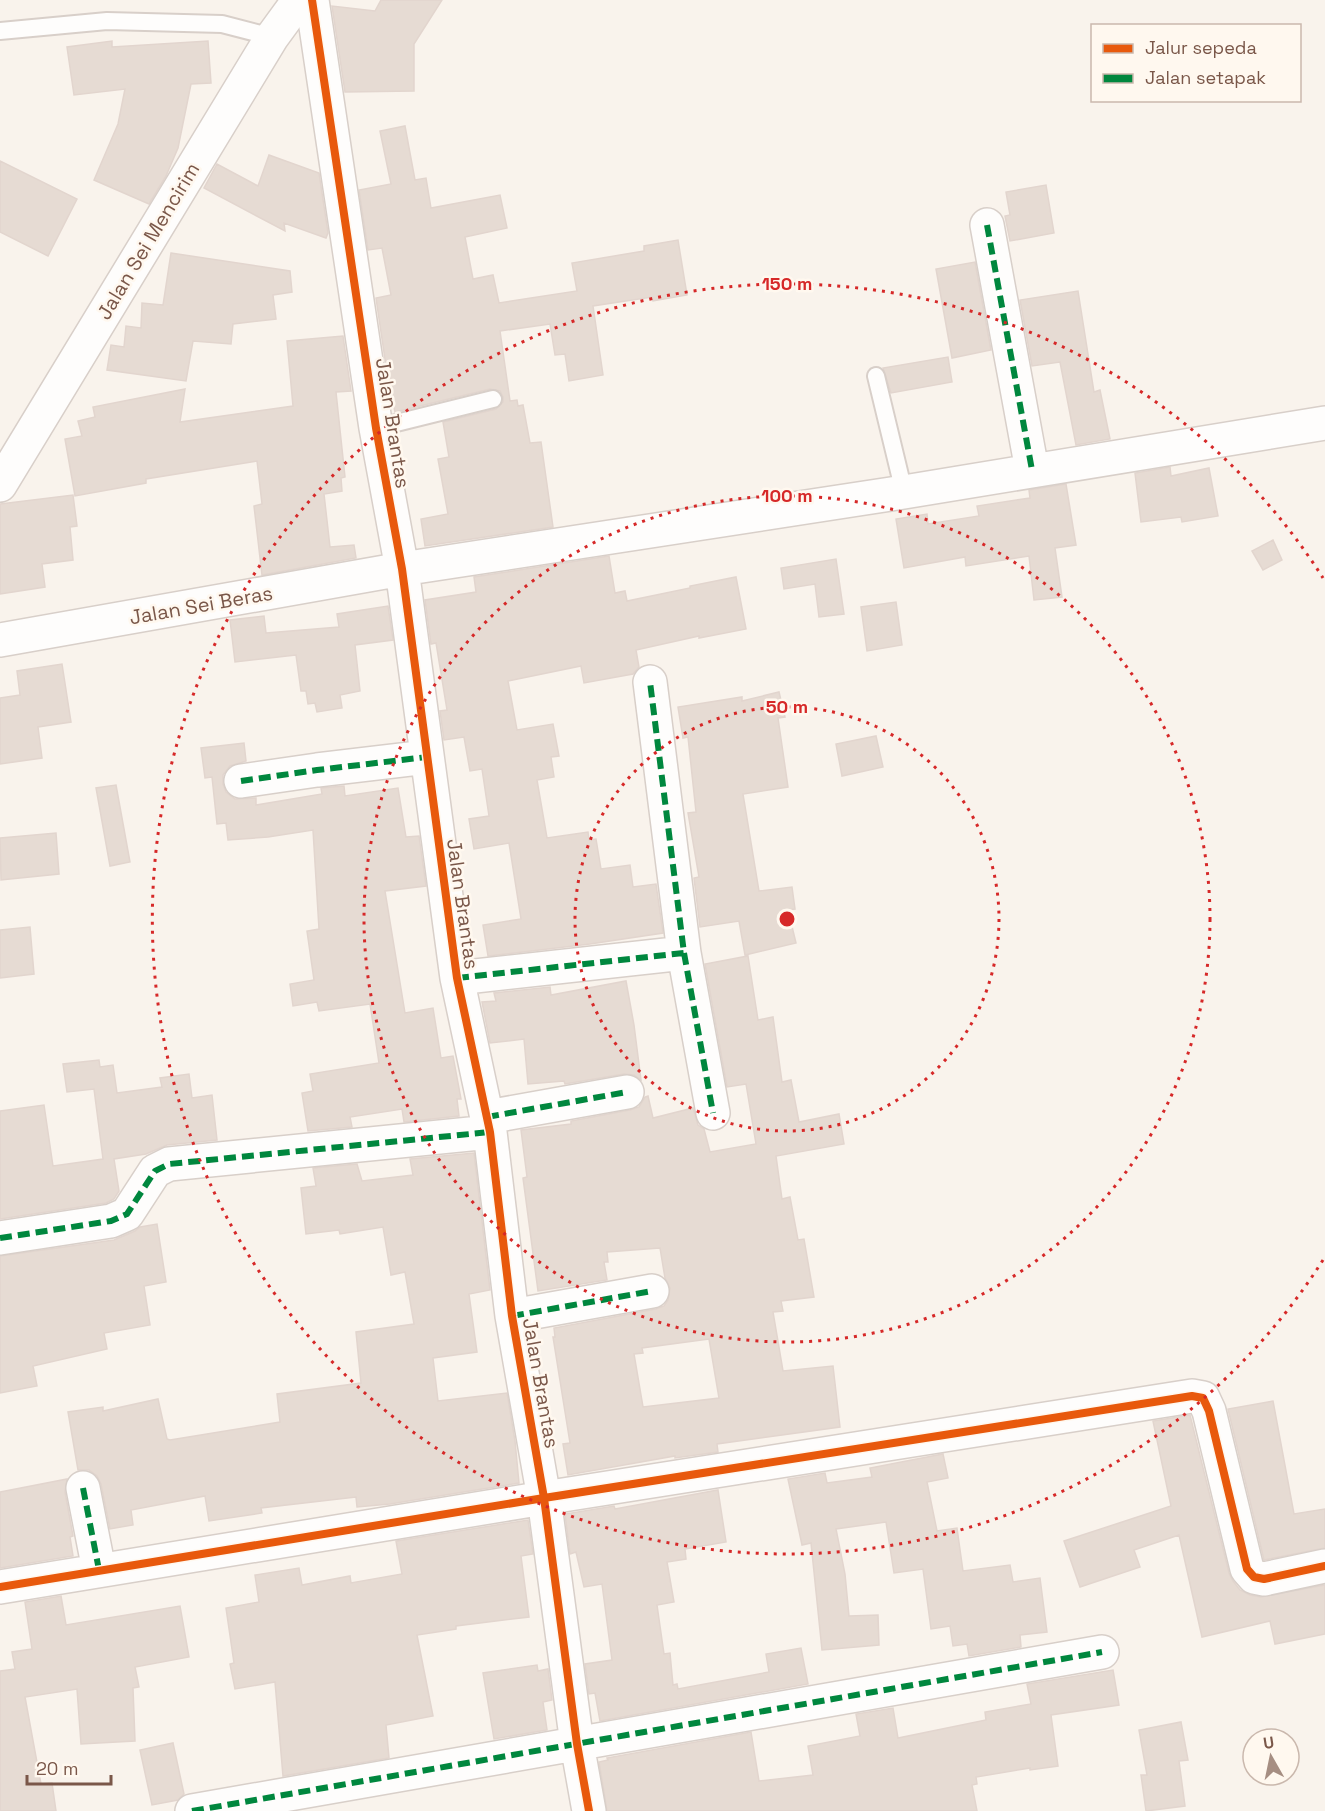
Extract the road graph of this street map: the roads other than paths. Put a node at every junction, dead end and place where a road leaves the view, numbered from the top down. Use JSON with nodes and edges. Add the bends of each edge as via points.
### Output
{"nodes":[{"id":1,"x":299,"y":0,"type":"edge"},
{"id":2,"x":312,"y":0,"type":"edge"},
{"id":3,"x":0,"y":31,"type":"edge"},
{"id":4,"x":272,"y":37,"type":"junction"},
{"id":5,"x":987,"y":225,"type":"dead end"},
{"id":6,"x":876,"y":376,"type":"dead end"},
{"id":7,"x":494,"y":399,"type":"dead end"},
{"id":8,"x":1325,"y":423,"type":"edge"},
{"id":9,"x":376,"y":428,"type":"junction"},
{"id":10,"x":1032,"y":470,"type":"junction"},
{"id":11,"x":0,"y":485,"type":"edge"},
{"id":12,"x":904,"y":492,"type":"junction"},
{"id":13,"x":402,"y":569,"type":"junction"},
{"id":14,"x":0,"y":640,"type":"edge"},
{"id":15,"x":650,"y":682,"type":"dead end"},
{"id":16,"x":427,"y":757,"type":"junction"},
{"id":17,"x":241,"y":781,"type":"dead end"},
{"id":18,"x":684,"y":953,"type":"junction"},
{"id":19,"x":457,"y":978,"type":"junction"},
{"id":20,"x":627,"y":1092,"type":"dead end"},
{"id":21,"x":713,"y":1113,"type":"dead end"},
{"id":22,"x":488,"y":1125,"type":"junction"},
{"id":23,"x":0,"y":1238,"type":"edge"},
{"id":24,"x":652,"y":1292,"type":"dead end"},
{"id":25,"x":512,"y":1316,"type":"junction"},
{"id":26,"x":83,"y":1488,"type":"dead end"},
{"id":27,"x":544,"y":1498,"type":"junction"},
{"id":28,"x":1325,"y":1566,"type":"edge"},
{"id":29,"x":99,"y":1570,"type":"junction"},
{"id":30,"x":0,"y":1587,"type":"edge"},
{"id":31,"x":1102,"y":1652,"type":"dead end"},
{"id":32,"x":577,"y":1744,"type":"junction"},
{"id":33,"x":192,"y":1811,"type":"edge"},
{"id":34,"x":589,"y":1811,"type":"edge"}],
"edges":[{"from":1,"to":4,"type":"street","name":"Jalan Sei Mencirim"},
{"from":2,"to":9,"type":"street","name":"Jalan Brantas"},
{"from":3,"to":4,"type":"lane","via":[[106,21],[222,24]]},
{"from":4,"to":11,"type":"street","name":"Jalan Sei Mencirim"},
{"from":5,"to":10,"type":"street"},
{"from":6,"to":12,"type":"lane"},
{"from":7,"to":9,"type":"lane"},
{"from":8,"to":10,"type":"street","name":"Jalan Sei Beras"},
{"from":9,"to":13,"type":"street","name":"Jalan Brantas"},
{"from":10,"to":12,"type":"street","name":"Jalan Sei Beras"},
{"from":12,"to":13,"type":"street","name":"Jalan Sei Beras"},
{"from":13,"to":14,"type":"street","name":"Jalan Sei Beras"},
{"from":13,"to":16,"type":"street","name":"Jalan Brantas"},
{"from":15,"to":18,"type":"street"},
{"from":16,"to":17,"type":"street"},
{"from":16,"to":19,"type":"street","name":"Jalan Brantas"},
{"from":18,"to":19,"type":"street"},
{"from":18,"to":21,"type":"street"},
{"from":19,"to":22,"type":"street","name":"Jalan Brantas"},
{"from":20,"to":22,"type":"street"},
{"from":22,"to":23,"type":"street","via":[[169,1164],[155,1171],[127,1214],[111,1221]]},
{"from":22,"to":25,"type":"street","name":"Jalan Brantas"},
{"from":24,"to":25,"type":"street"},
{"from":25,"to":27,"type":"street","name":"Jalan Brantas"},
{"from":26,"to":29,"type":"street"},
{"from":27,"to":28,"type":"street","via":[[1192,1396],[1203,1398],[1209,1411],[1247,1569],[1264,1579]]},
{"from":27,"to":29,"type":"street"},
{"from":27,"to":32,"type":"street","name":"Jalan Brantas"},
{"from":29,"to":30,"type":"street"},
{"from":31,"to":32,"type":"street"},
{"from":32,"to":33,"type":"street"},
{"from":32,"to":34,"type":"street","name":"Jalan Brantas"}]}
